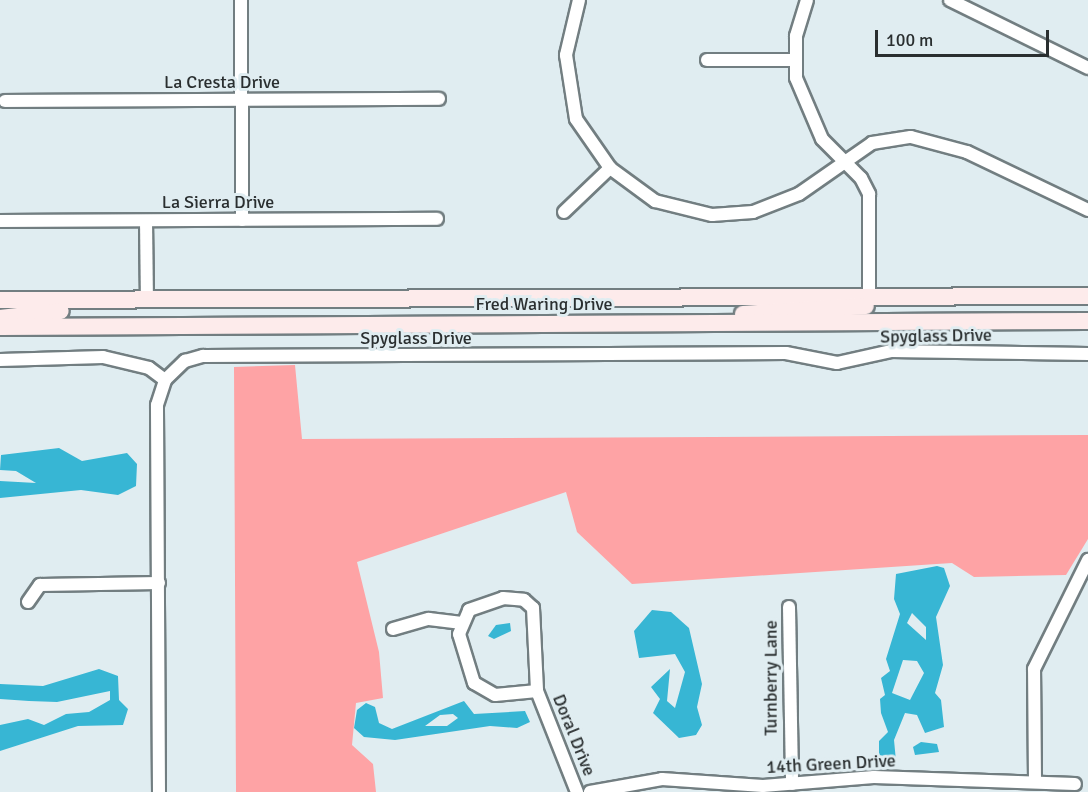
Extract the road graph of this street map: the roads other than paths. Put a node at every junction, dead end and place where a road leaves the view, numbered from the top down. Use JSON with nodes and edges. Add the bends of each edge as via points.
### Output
{"nodes":[{"id":1,"x":241,"y":0,"type":"edge"},
{"id":2,"x":579,"y":0,"type":"edge"},
{"id":3,"x":807,"y":0,"type":"edge"},
{"id":4,"x":950,"y":0,"type":"edge"},
{"id":5,"x":706,"y":60,"type":"dead end"},
{"id":6,"x":794,"y":60,"type":"junction"},
{"id":7,"x":1088,"y":68,"type":"edge"},
{"id":8,"x":439,"y":99,"type":"dead end"},
{"id":9,"x":242,"y":100,"type":"junction"},
{"id":10,"x":5,"y":101,"type":"dead end"},
{"id":11,"x":843,"y":158,"type":"junction"},
{"id":12,"x":610,"y":168,"type":"junction"},
{"id":13,"x":1088,"y":210,"type":"edge"},
{"id":14,"x":564,"y":212,"type":"dead end"},
{"id":15,"x":437,"y":219,"type":"dead end"},
{"id":16,"x":146,"y":220,"type":"junction"},
{"id":17,"x":242,"y":220,"type":"junction"},
{"id":18,"x":0,"y":221,"type":"edge"},
{"id":19,"x":1088,"y":296,"type":"edge"},
{"id":20,"x":869,"y":297,"type":"junction"},
{"id":21,"x":147,"y":299,"type":"junction"},
{"id":22,"x":0,"y":300,"type":"edge"},
{"id":23,"x":1088,"y":310,"type":"edge"},
{"id":24,"x":0,"y":318,"type":"edge"},
{"id":25,"x":1048,"y":321,"type":"junction"},
{"id":26,"x":1088,"y":321,"type":"edge"},
{"id":27,"x":704,"y":322,"type":"junction"},
{"id":28,"x":0,"y":327,"type":"edge"},
{"id":29,"x":1088,"y":354,"type":"edge"},
{"id":30,"x":0,"y":360,"type":"edge"},
{"id":31,"x":165,"y":380,"type":"junction"},
{"id":32,"x":1088,"y":560,"type":"edge"},
{"id":33,"x":159,"y":583,"type":"junction"},
{"id":34,"x":28,"y":602,"type":"dead end"},
{"id":35,"x":789,"y":607,"type":"dead end"},
{"id":36,"x":460,"y":623,"type":"junction"},
{"id":37,"x":393,"y":629,"type":"dead end"},
{"id":38,"x":537,"y":691,"type":"junction"},
{"id":39,"x":1035,"y":780,"type":"junction"},
{"id":40,"x":792,"y":784,"type":"junction"},
{"id":41,"x":1075,"y":784,"type":"dead end"},
{"id":42,"x":159,"y":792,"type":"edge"},
{"id":43,"x":577,"y":792,"type":"edge"},
{"id":44,"x":590,"y":792,"type":"edge"}],
"edges":[{"from":1,"to":9,"type":"street"},
{"from":2,"to":12,"type":"street","via":[[568,30],[565,76],[576,119]]},
{"from":3,"to":6,"type":"street"},
{"from":4,"to":7,"type":"street"},
{"from":5,"to":6,"type":"street"},
{"from":6,"to":11,"type":"street","via":[[814,126]]},
{"from":8,"to":9,"type":"street","name":"La Cresta Drive"},
{"from":9,"to":10,"type":"street","name":"La Cresta Drive"},
{"from":9,"to":17,"type":"street"},
{"from":11,"to":12,"type":"street","via":[[799,194],[733,215],[655,201]]},
{"from":11,"to":13,"type":"street","via":[[883,140],[926,138],[967,152]]},
{"from":11,"to":20,"type":"street","via":[[869,194]]},
{"from":12,"to":14,"type":"street"},
{"from":15,"to":17,"type":"street","name":"La Sierra Drive"},
{"from":16,"to":17,"type":"street","name":"La Sierra Drive"},
{"from":16,"to":18,"type":"street","name":"La Sierra Drive"},
{"from":16,"to":21,"type":"street"},
{"from":19,"to":20,"type":"main road","name":"Fred Waring Drive"},
{"from":20,"to":21,"type":"main road","name":"Fred Waring Drive"},
{"from":20,"to":27,"type":"main road","via":[[861,308],[770,310]]},
{"from":21,"to":22,"type":"main road","name":"Fred Waring Drive"},
{"from":21,"to":24,"type":"main road","via":[[137,311],[36,311]]},
{"from":23,"to":25,"type":"main road"},
{"from":25,"to":26,"type":"main road","name":"Fred Waring Drive"},
{"from":25,"to":27,"type":"main road","name":"Fred Waring Drive"},
{"from":27,"to":28,"type":"main road","name":"Fred Waring Drive"},
{"from":29,"to":31,"type":"street","name":"Spyglass Drive","via":[[891,351],[837,363],[786,353],[202,356],[176,366]]},
{"from":30,"to":31,"type":"street","via":[[103,357],[149,368]]},
{"from":31,"to":33,"type":"street","via":[[157,405]]},
{"from":32,"to":39,"type":"street","via":[[1034,669]]},
{"from":33,"to":34,"type":"street","via":[[40,585]]},
{"from":33,"to":42,"type":"street"},
{"from":35,"to":40,"type":"street","name":"Turnberry Lane"},
{"from":36,"to":37,"type":"street","via":[[429,619]]},
{"from":36,"to":38,"type":"street","name":"Doral Drive","via":[[461,646],[480,689],[495,695]]},
{"from":36,"to":38,"type":"street","name":"Doral Drive","via":[[469,610],[503,598],[529,604],[536,614]]},
{"from":38,"to":43,"type":"street","name":"Doral Drive"},
{"from":39,"to":40,"type":"street","name":"14th Green Drive","via":[[874,777]]},
{"from":39,"to":41,"type":"street","name":"14th Green Drive"},
{"from":40,"to":44,"type":"street","name":"14th Green Drive","via":[[662,779]]}]}
